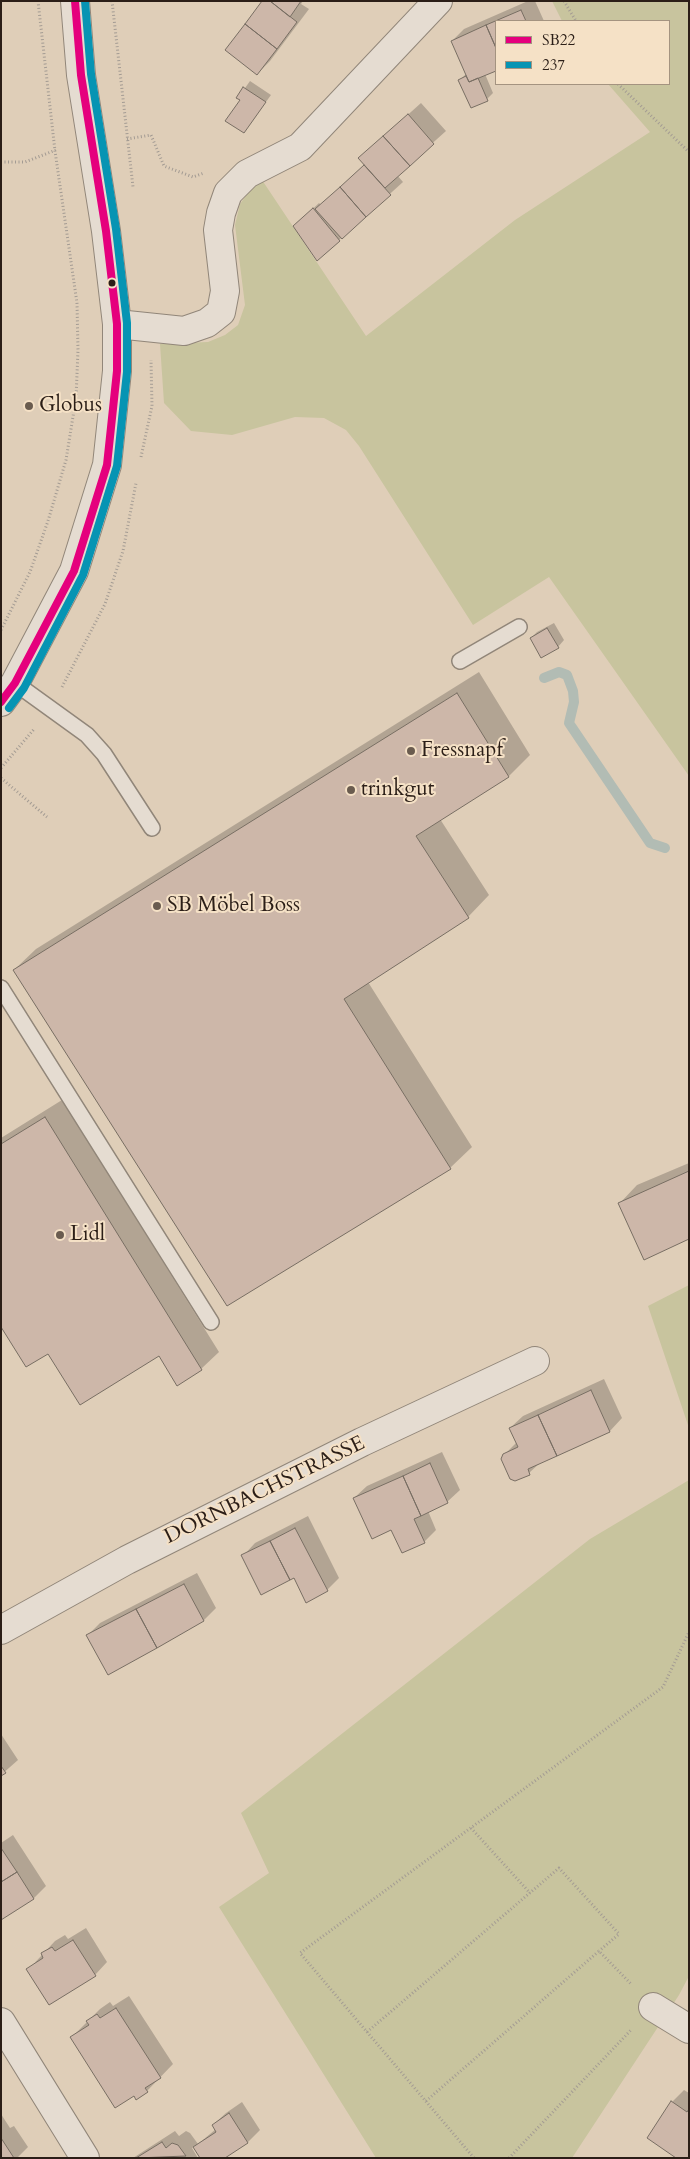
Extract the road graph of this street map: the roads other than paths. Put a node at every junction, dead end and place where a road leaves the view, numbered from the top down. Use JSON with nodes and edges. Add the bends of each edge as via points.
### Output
{"nodes":[{"id":1,"x":75,"y":1,"type":"edge"},
{"id":2,"x":438,"y":1,"type":"edge"},
{"id":3,"x":117,"y":324,"type":"junction"},
{"id":4,"x":519,"y":627,"type":"dead end"},
{"id":5,"x":460,"y":661,"type":"dead end"},
{"id":6,"x":8,"y":693,"type":"edge"},
{"id":7,"x":152,"y":828,"type":"dead end"},
{"id":8,"x":1,"y":988,"type":"edge"},
{"id":9,"x":210,"y":1322,"type":"dead end"},
{"id":10,"x":535,"y":1361,"type":"dead end"},
{"id":11,"x":1,"y":1630,"type":"edge"},
{"id":12,"x":653,"y":2007,"type":"road end"},
{"id":13,"x":1,"y":2022,"type":"edge"},
{"id":14,"x":689,"y":2029,"type":"edge"},
{"id":15,"x":85,"y":2158,"type":"edge"}],
"edges":[{"from":1,"to":3,"type":"street","via":[[81,76]]},
{"from":2,"to":3,"type":"street","via":[[300,147],[247,174],[228,193],[218,230],[225,291],[222,312],[184,331]]},
{"from":3,"to":6,"type":"street","via":[[117,371],[107,465],[74,570]]},
{"from":4,"to":5,"type":"lane"},
{"from":6,"to":7,"type":"lane","via":[[87,735],[104,754]]},
{"from":8,"to":9,"type":"lane"},
{"from":10,"to":11,"type":"street","name":"DORNBACHSTRASSE","via":[[362,1442],[127,1560]]},
{"from":12,"to":14,"type":"street"},
{"from":13,"to":15,"type":"street"}]}
